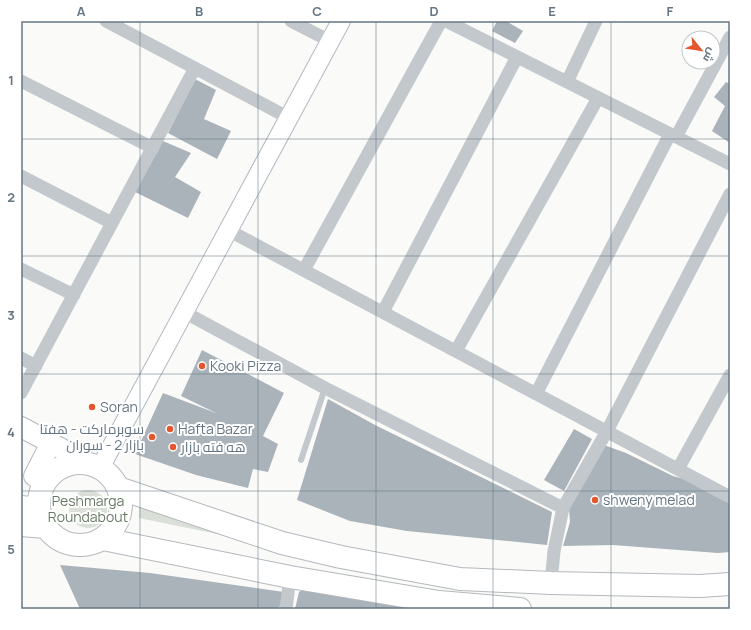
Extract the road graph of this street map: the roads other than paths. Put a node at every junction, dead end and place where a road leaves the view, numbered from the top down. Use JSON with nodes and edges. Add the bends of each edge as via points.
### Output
{"nodes":[{"id":1,"x":106,"y":21,"type":"edge"},
{"id":2,"x":291,"y":21,"type":"edge"},
{"id":3,"x":341,"y":21,"type":"edge"},
{"id":4,"x":441,"y":21,"type":"edge"},
{"id":5,"x":446,"y":21,"type":"edge"},
{"id":6,"x":596,"y":21,"type":"edge"},
{"id":7,"x":730,"y":37,"type":"edge"},
{"id":8,"x":330,"y":41,"type":"junction"},
{"id":9,"x":518,"y":57,"type":"junction"},
{"id":10,"x":195,"y":68,"type":"junction"},
{"id":11,"x":21,"y":81,"type":"edge"},
{"id":12,"x":566,"y":82,"type":"junction"},
{"id":13,"x":598,"y":98,"type":"junction"},
{"id":14,"x":289,"y":118,"type":"junction"},
{"id":15,"x":673,"y":136,"type":"junction"},
{"id":16,"x":153,"y":148,"type":"junction"},
{"id":17,"x":730,"y":164,"type":"edge"},
{"id":18,"x":21,"y":176,"type":"edge"},
{"id":19,"x":730,"y":194,"type":"edge"},
{"id":20,"x":112,"y":223,"type":"junction"},
{"id":21,"x":228,"y":230,"type":"junction"},
{"id":22,"x":21,"y":269,"type":"edge"},
{"id":23,"x":304,"y":270,"type":"junction"},
{"id":24,"x":74,"y":295,"type":"junction"},
{"id":25,"x":184,"y":312,"type":"junction"},
{"id":26,"x":383,"y":312,"type":"junction"},
{"id":27,"x":456,"y":351,"type":"junction"},
{"id":28,"x":21,"y":358,"type":"edge"},
{"id":29,"x":36,"y":366,"type":"junction"},
{"id":30,"x":730,"y":374,"type":"edge"},
{"id":31,"x":325,"y":388,"type":"junction"},
{"id":32,"x":21,"y":393,"type":"edge"},
{"id":33,"x":536,"y":394,"type":"junction"},
{"id":34,"x":21,"y":427,"type":"edge"},
{"id":35,"x":607,"y":431,"type":"junction"},
{"id":36,"x":51,"y":443,"type":"junction"},
{"id":37,"x":301,"y":460,"type":"dead end"},
{"id":38,"x":94,"y":466,"type":"junction"},
{"id":39,"x":678,"y":469,"type":"junction"},
{"id":40,"x":33,"y":475,"type":"edge"},
{"id":41,"x":118,"y":488,"type":"junction"},
{"id":42,"x":730,"y":497,"type":"edge"},
{"id":43,"x":563,"y":508,"type":"junction"},
{"id":44,"x":35,"y":514,"type":"edge"},
{"id":45,"x":21,"y":525,"type":"edge"},
{"id":46,"x":103,"y":539,"type":"junction"},
{"id":47,"x":290,"y":577,"type":"junction"},
{"id":48,"x":551,"y":584,"type":"junction"},
{"id":49,"x":730,"y":584,"type":"edge"},
{"id":50,"x":286,"y":609,"type":"edge"},
{"id":51,"x":520,"y":609,"type":"edge"}],
"edges":[{"from":1,"to":10,"type":"street"},
{"from":2,"to":8,"type":"street"},
{"from":3,"to":8,"type":"main road"},
{"from":4,"to":23,"type":"street"},
{"from":5,"to":9,"type":"street"},
{"from":6,"to":12,"type":"street"},
{"from":7,"to":15,"type":"street"},
{"from":8,"to":14,"type":"main road"},
{"from":9,"to":12,"type":"street"},
{"from":9,"to":26,"type":"street"},
{"from":10,"to":14,"type":"street"},
{"from":10,"to":16,"type":"street"},
{"from":11,"to":16,"type":"street"},
{"from":12,"to":13,"type":"street"},
{"from":13,"to":15,"type":"street"},
{"from":13,"to":27,"type":"street"},
{"from":14,"to":21,"type":"main road"},
{"from":15,"to":17,"type":"street"},
{"from":15,"to":33,"type":"street"},
{"from":16,"to":20,"type":"street"},
{"from":18,"to":20,"type":"street"},
{"from":19,"to":35,"type":"street"},
{"from":20,"to":24,"type":"street"},
{"from":21,"to":23,"type":"street"},
{"from":21,"to":25,"type":"main road"},
{"from":22,"to":24,"type":"street"},
{"from":23,"to":26,"type":"street"},
{"from":24,"to":29,"type":"street"},
{"from":25,"to":31,"type":"street"},
{"from":25,"to":38,"type":"main road"},
{"from":26,"to":27,"type":"street"},
{"from":27,"to":33,"type":"street"},
{"from":28,"to":29,"type":"street"},
{"from":29,"to":32,"type":"street"},
{"from":30,"to":39,"type":"street"},
{"from":31,"to":37,"type":"lane"},
{"from":31,"to":43,"type":"street"},
{"from":33,"to":35,"type":"street"},
{"from":34,"to":36,"type":"main road"},
{"from":35,"to":39,"type":"street"},
{"from":35,"to":43,"type":"street"},
{"from":36,"to":38,"type":"main road"},
{"from":36,"to":40,"type":"main road"},
{"from":38,"to":40,"type":"highway","via":[[76,463],[64,466],[53,473]]},
{"from":38,"to":41,"type":"highway","via":[[111,476]]},
{"from":39,"to":42,"type":"street"},
{"from":40,"to":44,"type":"highway","via":[[40,495]]},
{"from":41,"to":46,"type":"highway","via":[[122,505],[120,516],[115,527]]},
{"from":41,"to":48,"type":"highway","via":[[282,543],[341,557],[460,579]]},
{"from":43,"to":48,"type":"street","via":[[554,550]]},
{"from":44,"to":45,"type":"highway"},
{"from":44,"to":46,"type":"highway","via":[[54,537],[72,545],[85,546]]},
{"from":46,"to":47,"type":"highway"},
{"from":47,"to":50,"type":"street"},
{"from":47,"to":51,"type":"highway","via":[[439,602]]},
{"from":48,"to":49,"type":"highway"}]}
